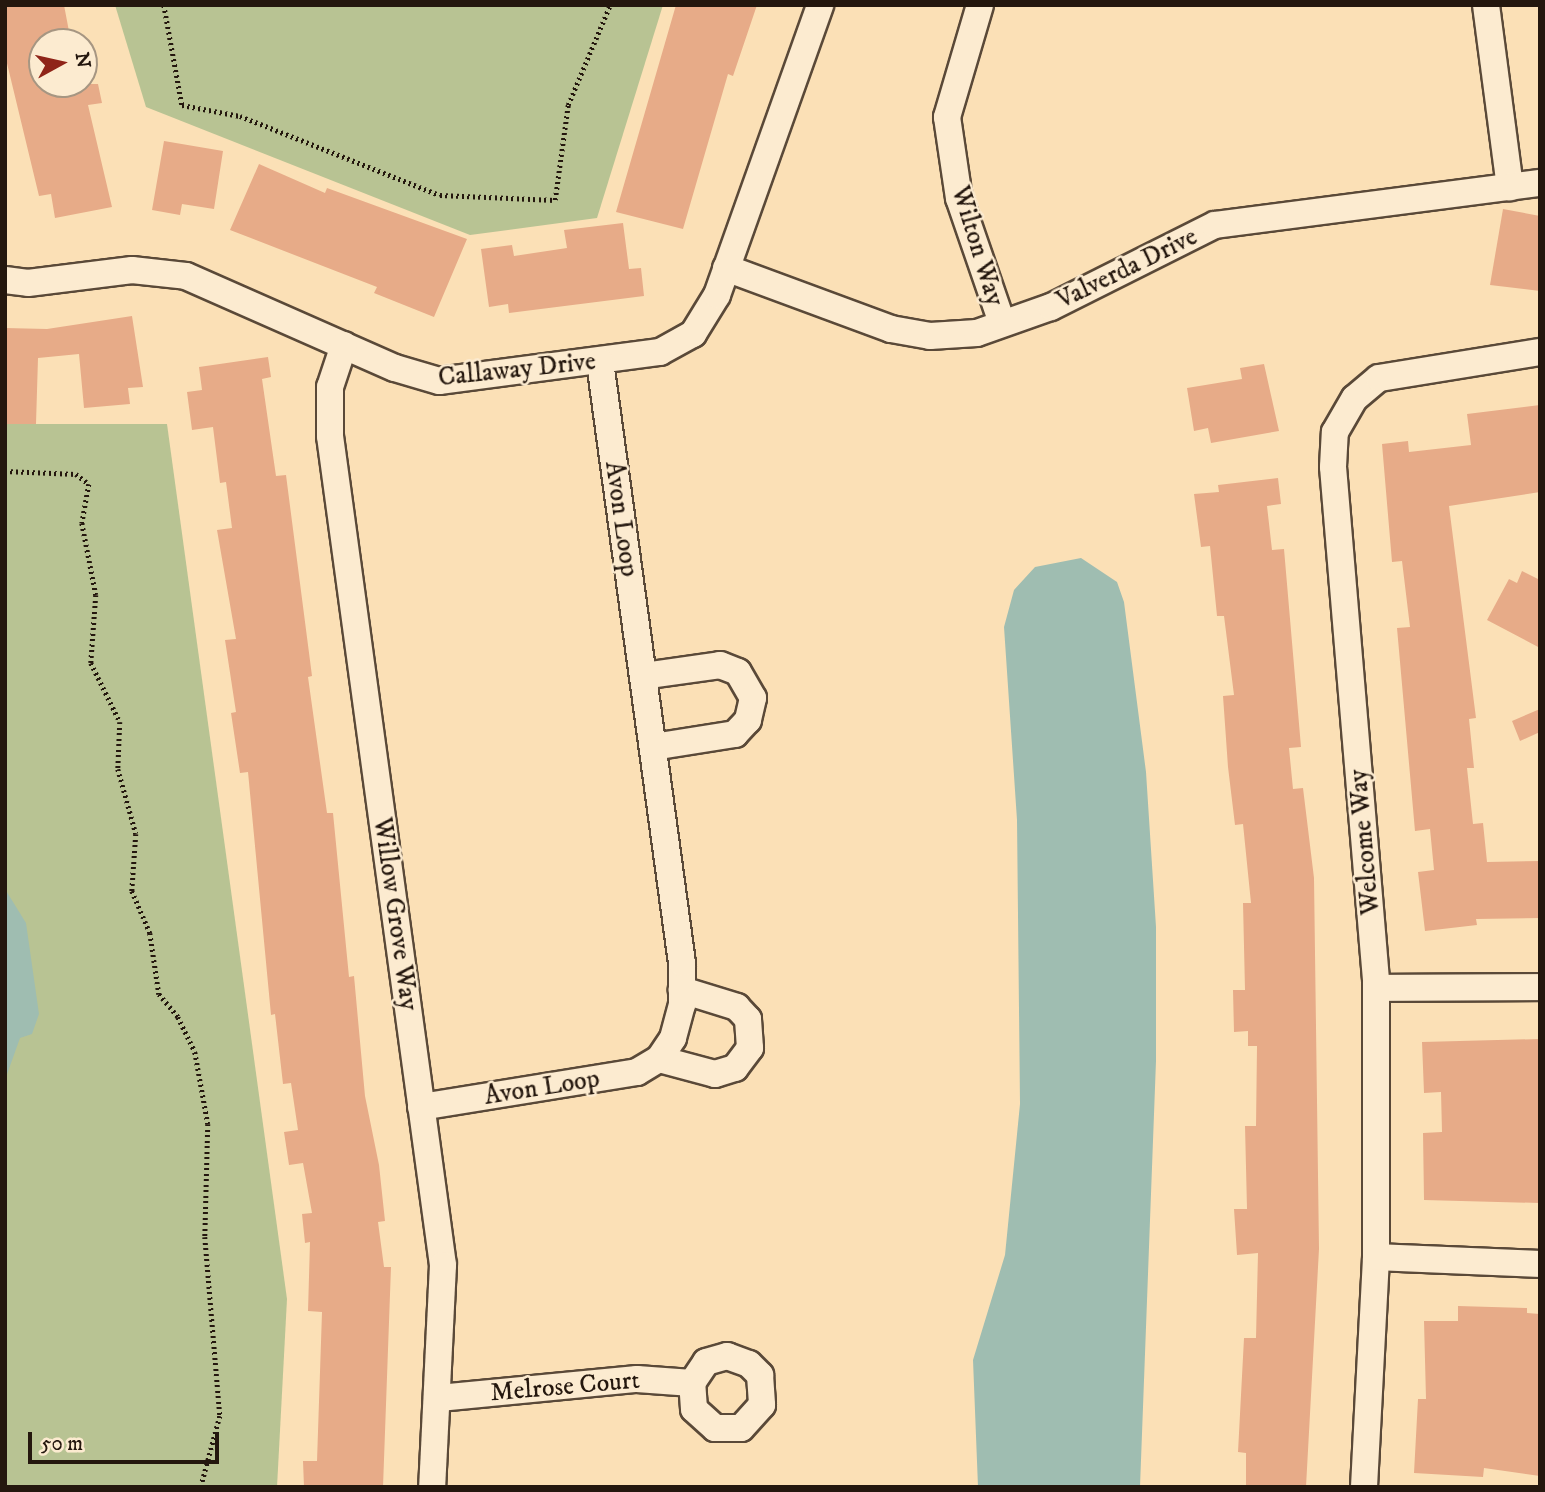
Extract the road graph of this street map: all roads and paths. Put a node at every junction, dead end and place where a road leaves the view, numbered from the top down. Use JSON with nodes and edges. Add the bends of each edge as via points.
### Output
{"nodes":[{"id":1,"x":164,"y":5,"type":"edge"},
{"id":2,"x":610,"y":5,"type":"edge"},
{"id":3,"x":820,"y":5,"type":"edge"},
{"id":4,"x":980,"y":5,"type":"edge"},
{"id":5,"x":1486,"y":5,"type":"edge"},
{"id":6,"x":1540,"y":183,"type":"edge"},
{"id":7,"x":1510,"y":187,"type":"junction"},
{"id":8,"x":726,"y":268,"type":"junction"},
{"id":9,"x":5,"y":280,"type":"edge"},
{"id":10,"x":1002,"y":323,"type":"junction"},
{"id":11,"x":344,"y":345,"type":"junction"},
{"id":12,"x":1540,"y":352,"type":"edge"},
{"id":13,"x":600,"y":362,"type":"junction"},
{"id":14,"x":5,"y":471,"type":"edge"},
{"id":15,"x":643,"y":676,"type":"junction"},
{"id":16,"x":653,"y":747,"type":"junction"},
{"id":17,"x":1540,"y":987,"type":"edge"},
{"id":18,"x":1376,"y":988,"type":"junction"},
{"id":19,"x":682,"y":990,"type":"junction"},
{"id":20,"x":660,"y":1059,"type":"junction"},
{"id":21,"x":421,"y":1107,"type":"junction"},
{"id":22,"x":1376,"y":1257,"type":"junction"},
{"id":23,"x":1540,"y":1264,"type":"edge"},
{"id":24,"x":692,"y":1383,"type":"dead end"},
{"id":25,"x":439,"y":1398,"type":"junction"},
{"id":26,"x":201,"y":1487,"type":"edge"},
{"id":27,"x":432,"y":1487,"type":"edge"},
{"id":28,"x":1364,"y":1487,"type":"edge"}],
"edges":[{"from":1,"to":2,"type":"path","via":[[182,105],[240,116],[440,195],[555,200],[568,105]]},
{"from":3,"to":8,"type":"street","name":"Callaway Drive"},
{"from":4,"to":10,"type":"street","name":"Wilton Way","via":[[947,117],[959,198]]},
{"from":5,"to":7,"type":"street"},
{"from":6,"to":7,"type":"street","name":"Valverda Drive"},
{"from":7,"to":10,"type":"street","name":"Valverda Drive","via":[[1215,225],[1051,307]]},
{"from":8,"to":10,"type":"street","name":"Valverda Drive","via":[[891,329],[930,336],[977,334]]},
{"from":8,"to":13,"type":"street","name":"Callaway Drive","via":[[705,318],[679,344]]},
{"from":9,"to":11,"type":"street","name":"Callaway Drive","via":[[28,283],[132,270],[186,276]]},
{"from":11,"to":13,"type":"street","name":"Callaway Drive","via":[[439,381]]},
{"from":11,"to":21,"type":"street","name":"Willow Grove Way","via":[[328,411]]},
{"from":12,"to":18,"type":"street","name":"Welcome Way","via":[[1379,378],[1355,398],[1335,432],[1333,467]]},
{"from":13,"to":15,"type":"street","name":"Avon Loop"},
{"from":14,"to":26,"type":"path","via":[[76,474],[89,484],[82,523],[96,595],[92,663],[120,722],[118,769],[136,834],[132,891],[150,933],[159,994],[178,1017],[195,1052],[208,1124],[205,1237],[219,1416]]},
{"from":15,"to":16,"type":"street","name":"Avon Loop"},
{"from":15,"to":16,"type":"street","via":[[720,665],[738,672],[753,698],[748,720],[735,734]]},
{"from":16,"to":19,"type":"street","name":"Avon Loop"},
{"from":17,"to":18,"type":"street"},
{"from":18,"to":22,"type":"street","name":"Welcome Way"},
{"from":19,"to":20,"type":"street","name":"Avon Loop","via":[[673,1038]]},
{"from":19,"to":20,"type":"street","via":[[737,1007],[748,1019],[751,1048],[735,1068],[715,1074]]},
{"from":20,"to":21,"type":"street","name":"Avon Loop","via":[[637,1072]]},
{"from":21,"to":25,"type":"street","name":"Willow Grove Way","via":[[443,1265]]},
{"from":22,"to":23,"type":"street"},
{"from":22,"to":28,"type":"street","name":"Welcome Way"},
{"from":24,"to":25,"type":"street","name":"Melrose Court","via":[[637,1379]]},
{"from":25,"to":27,"type":"street","name":"Willow Grove Way"}]}
